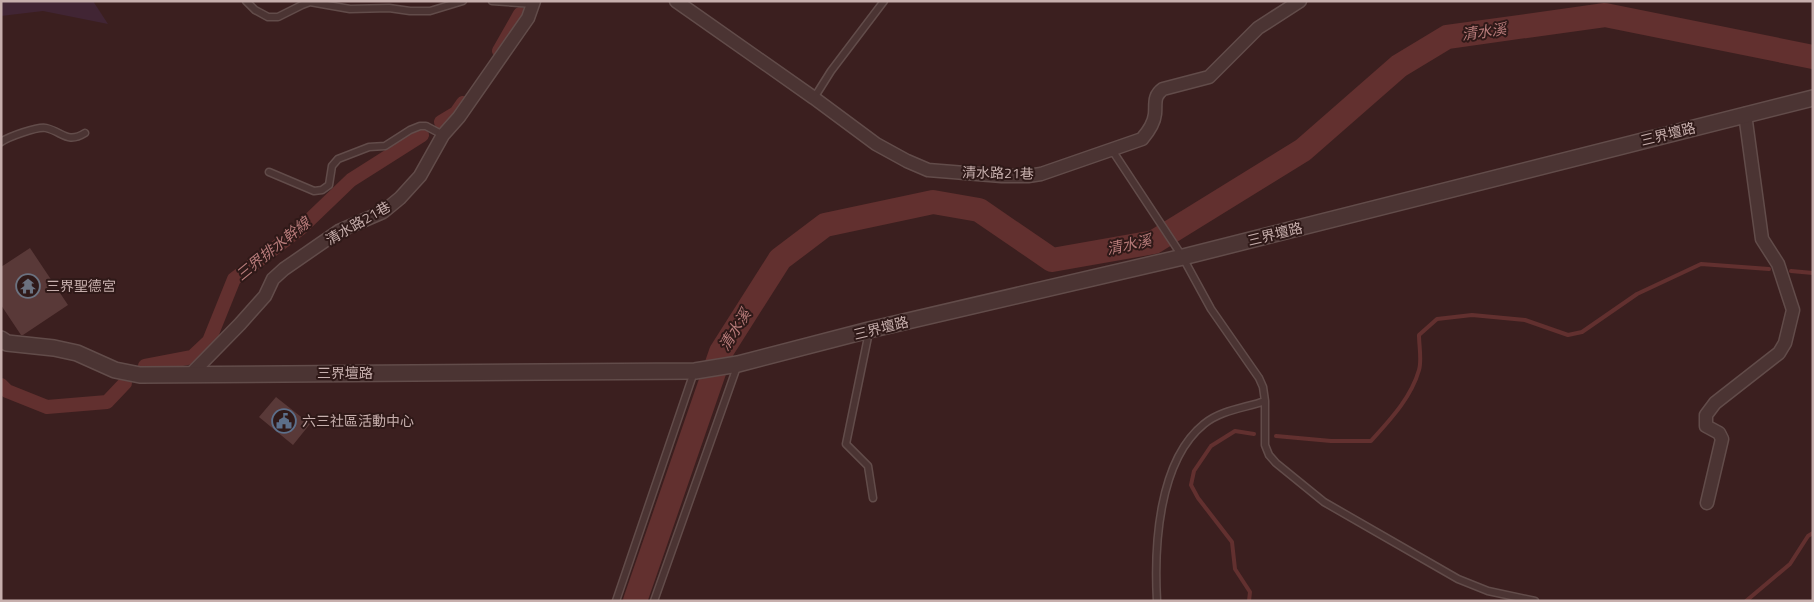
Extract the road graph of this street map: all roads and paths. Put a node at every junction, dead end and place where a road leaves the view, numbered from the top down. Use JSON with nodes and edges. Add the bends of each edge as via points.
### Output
{"nodes":[{"id":1,"x":246,"y":1,"type":"edge"},
{"id":2,"x":463,"y":1,"type":"edge"},
{"id":3,"x":492,"y":1,"type":"edge"},
{"id":4,"x":676,"y":1,"type":"edge"},
{"id":5,"x":884,"y":1,"type":"edge"},
{"id":6,"x":1300,"y":1,"type":"edge"},
{"id":7,"x":534,"y":3,"type":"edge"},
{"id":8,"x":814,"y":98,"type":"junction"},
{"id":9,"x":1813,"y":98,"type":"edge"},
{"id":10,"x":1745,"y":114,"type":"junction"},
{"id":11,"x":85,"y":133,"type":"dead end"},
{"id":12,"x":443,"y":135,"type":"junction"},
{"id":13,"x":1,"y":142,"type":"edge"},
{"id":14,"x":1112,"y":150,"type":"junction"},
{"id":15,"x":269,"y":172,"type":"dead end"},
{"id":16,"x":1183,"y":257,"type":"junction"},
{"id":17,"x":869,"y":330,"type":"junction"},
{"id":18,"x":3,"y":343,"type":"edge"},
{"id":19,"x":737,"y":365,"type":"junction"},
{"id":20,"x":695,"y":371,"type":"junction"},
{"id":21,"x":191,"y":374,"type":"junction"},
{"id":22,"x":1265,"y":401,"type":"junction"},
{"id":23,"x":873,"y":498,"type":"dead end"},
{"id":24,"x":1708,"y":503,"type":"dead end"},
{"id":25,"x":616,"y":601,"type":"edge"},
{"id":26,"x":654,"y":601,"type":"edge"},
{"id":27,"x":1158,"y":601,"type":"edge"},
{"id":28,"x":1535,"y":601,"type":"edge"}],
"edges":[{"from":1,"to":2,"type":"lane","via":[[268,17],[278,17],[310,2],[350,9],[430,11]]},
{"from":3,"to":7,"type":"lane"},
{"from":4,"to":8,"type":"street","name":"清水路21巷"},
{"from":5,"to":8,"type":"lane","via":[[830,70]]},
{"from":6,"to":14,"type":"street","name":"清水路21巷","via":[[1258,28],[1209,77],[1158,92],[1155,116],[1148,132],[1142,139]]},
{"from":7,"to":12,"type":"street","name":"清水路21巷","via":[[528,18]]},
{"from":8,"to":14,"type":"street","name":"清水路21巷","via":[[876,144],[928,170],[1028,176]]},
{"from":9,"to":10,"type":"street","name":"三界壇路"},
{"from":10,"to":16,"type":"street","name":"三界壇路"},
{"from":10,"to":24,"type":"street","via":[[1762,239],[1778,264],[1793,310],[1785,343],[1779,353],[1715,403],[1706,415],[1706,426],[1719,433],[1722,439]]},
{"from":11,"to":13,"type":"lane","via":[[69,138],[45,127]]},
{"from":12,"to":15,"type":"lane","via":[[420,126],[385,146],[369,147],[338,159],[332,166],[329,185],[322,190],[314,191]]},
{"from":12,"to":21,"type":"street","name":"清水路21巷","via":[[420,176],[400,198],[383,212],[339,231],[284,269],[273,280],[265,296]]},
{"from":14,"to":16,"type":"lane"},
{"from":16,"to":17,"type":"street","name":"三界壇路"},
{"from":16,"to":22,"type":"lane","via":[[1211,309],[1259,378]]},
{"from":17,"to":19,"type":"street","name":"三界壇路"},
{"from":17,"to":23,"type":"lane","via":[[846,444],[868,466]]},
{"from":18,"to":21,"type":"street","name":"三界壇路","via":[[77,353],[115,370],[140,375]]},
{"from":19,"to":20,"type":"street","name":"三界壇路"},
{"from":19,"to":26,"type":"lane"},
{"from":20,"to":21,"type":"street","name":"三界壇路"},
{"from":20,"to":25,"type":"lane"},
{"from":22,"to":27,"type":"lane","via":[[1221,414],[1205,424],[1190,438],[1176,464],[1158,526]]},
{"from":22,"to":28,"type":"lane","via":[[1265,445],[1269,455],[1324,502],[1458,579]]}]}
